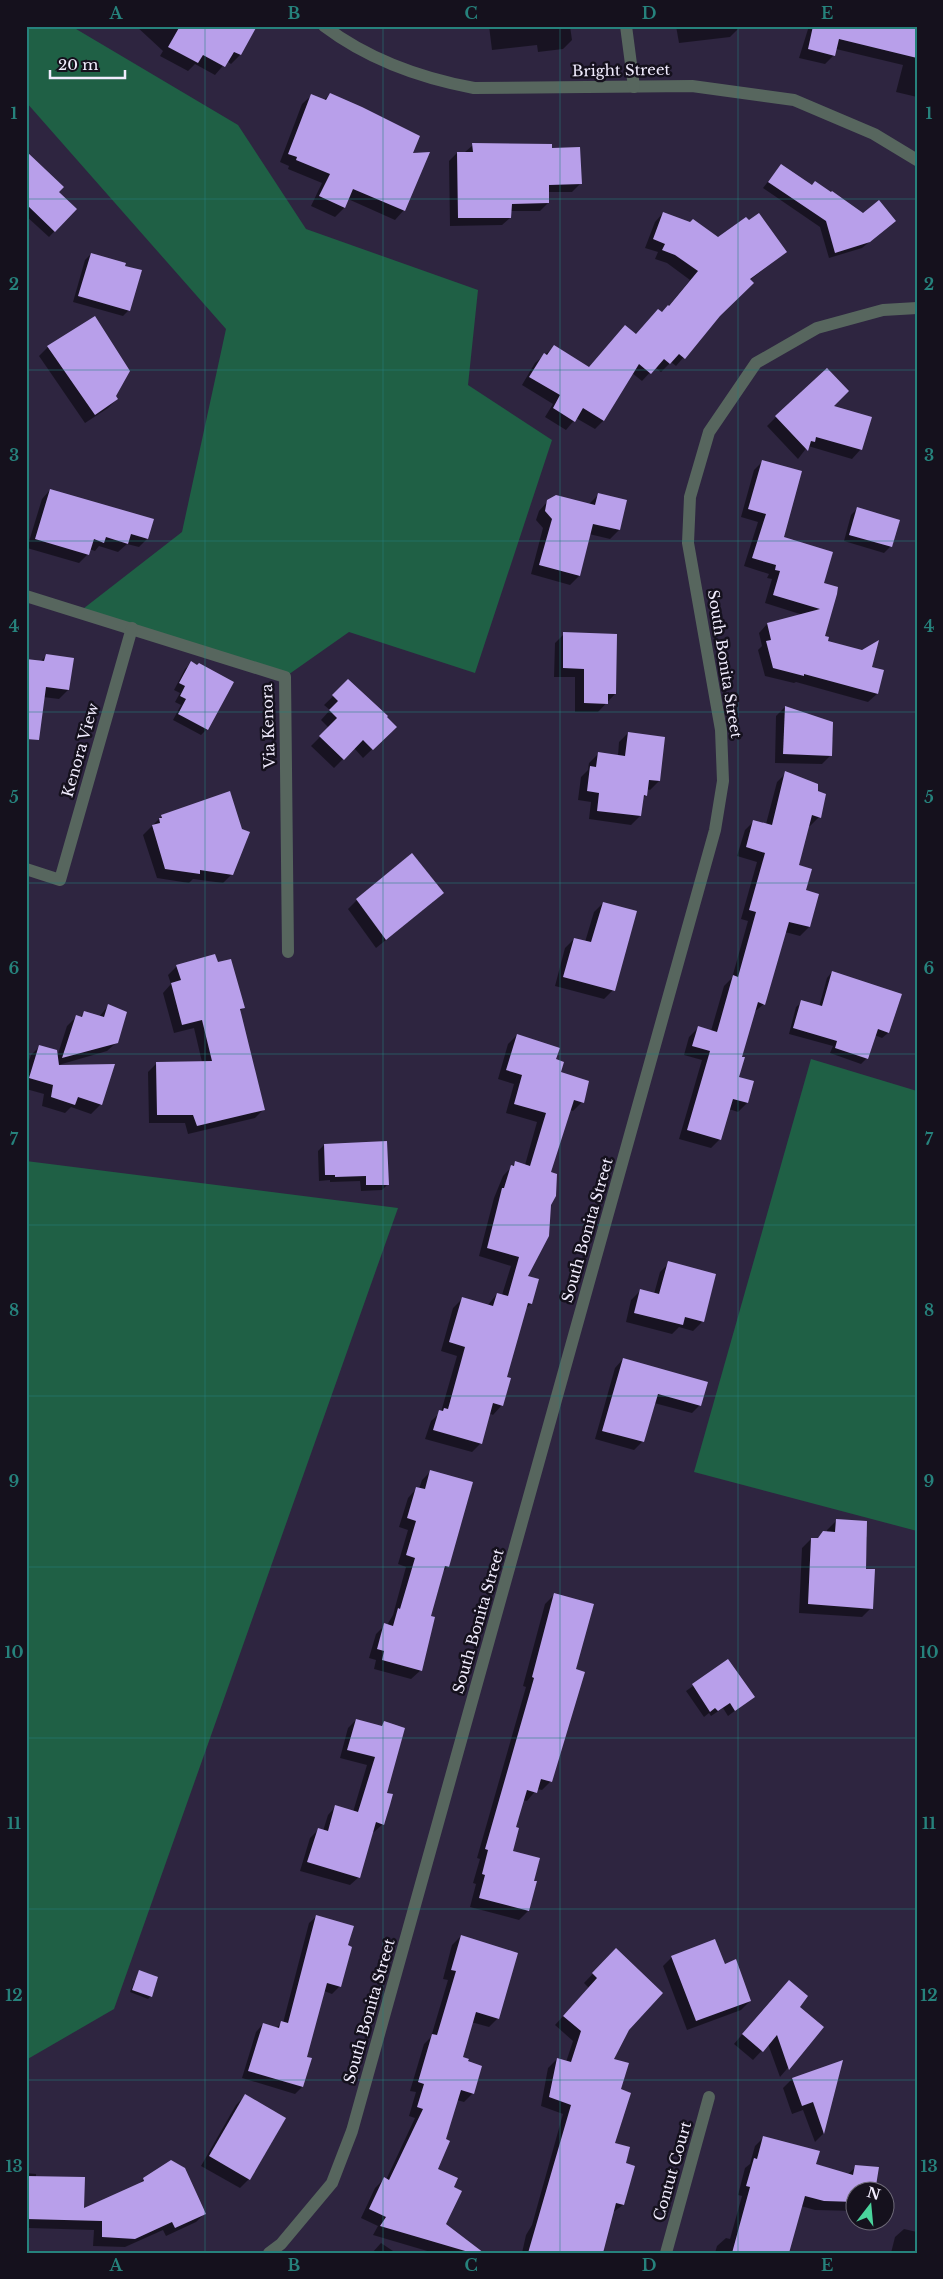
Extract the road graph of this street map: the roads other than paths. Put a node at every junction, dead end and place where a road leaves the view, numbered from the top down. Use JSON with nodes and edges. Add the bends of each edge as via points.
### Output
{"nodes":[{"id":1,"x":324,"y":26,"type":"edge"},
{"id":2,"x":626,"y":26,"type":"edge"},
{"id":3,"x":634,"y":87,"type":"junction"},
{"id":4,"x":917,"y":160,"type":"edge"},
{"id":5,"x":917,"y":308,"type":"edge"},
{"id":6,"x":26,"y":596,"type":"edge"},
{"id":7,"x":132,"y":628,"type":"junction"},
{"id":8,"x":26,"y":869,"type":"edge"},
{"id":9,"x":288,"y":952,"type":"dead end"},
{"id":10,"x":709,"y":2097,"type":"dead end"},
{"id":11,"x":269,"y":2253,"type":"edge"},
{"id":12,"x":666,"y":2253,"type":"edge"}],
"edges":[{"from":1,"to":3,"type":"street","name":"Bright Street","via":[[383,62],[443,82],[474,88]]},
{"from":2,"to":3,"type":"street"},
{"from":3,"to":4,"type":"street","name":"Bright Street","via":[[692,86],[794,100],[874,134]]},
{"from":5,"to":11,"type":"street","name":"South Bonita Street","via":[[883,310],[817,328],[756,363],[709,432],[690,497],[688,543],[721,730],[723,781],[715,830],[352,2131],[332,2183],[281,2244]]},
{"from":6,"to":7,"type":"street","name":"Via Kenora"},
{"from":7,"to":8,"type":"street","name":"Kenora View","via":[[60,880]]},
{"from":7,"to":9,"type":"street","name":"Via Kenora","via":[[285,677]]},
{"from":10,"to":12,"type":"street","name":"Contut Court"}]}
